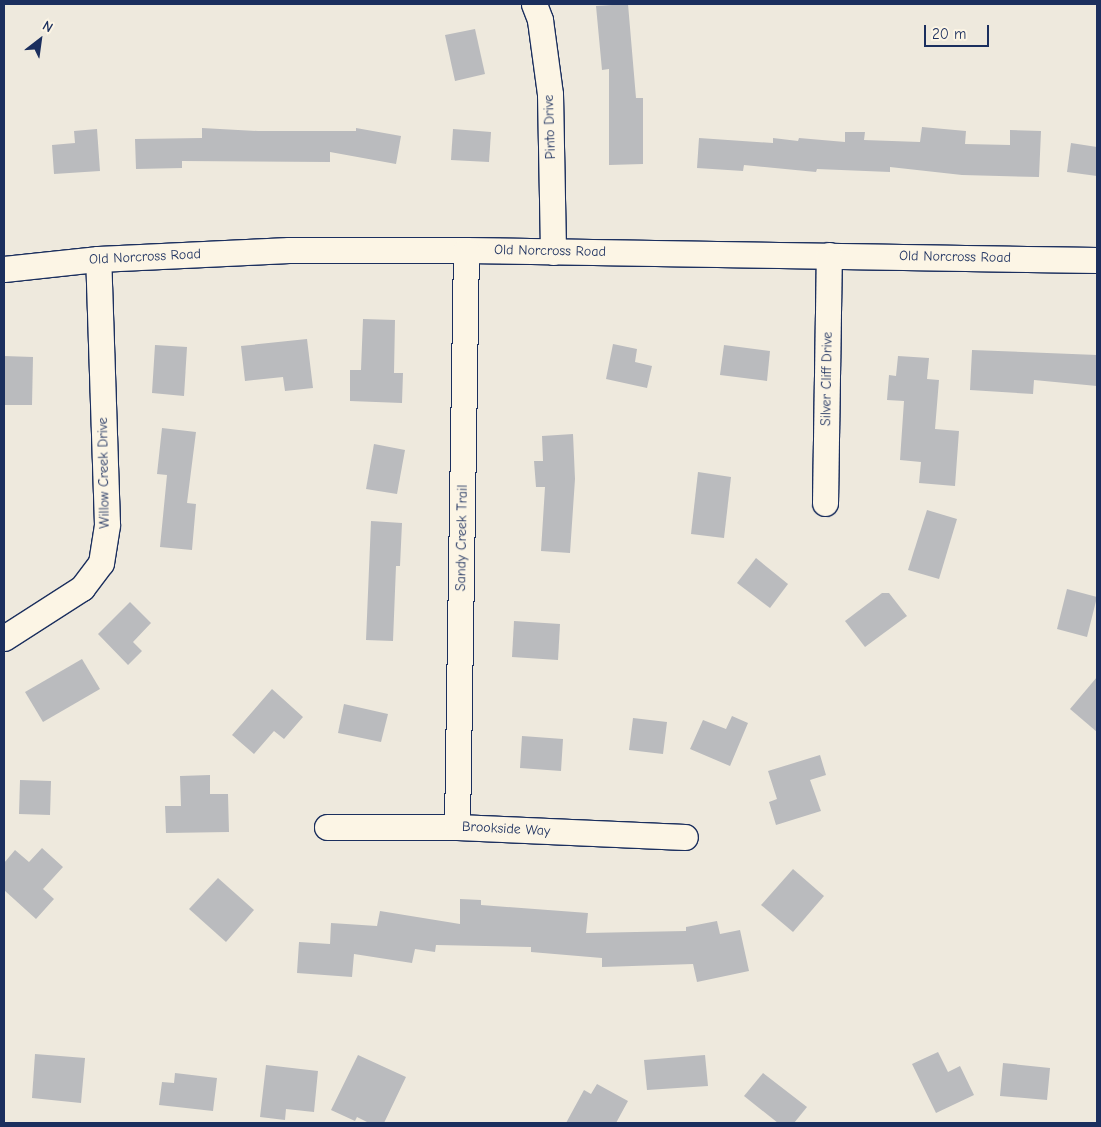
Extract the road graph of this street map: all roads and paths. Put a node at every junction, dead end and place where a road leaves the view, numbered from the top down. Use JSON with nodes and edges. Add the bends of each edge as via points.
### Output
{"nodes":[{"id":1,"x":534,"y":4,"type":"edge"},
{"id":2,"x":466,"y":250,"type":"junction"},
{"id":3,"x":553,"y":252,"type":"junction"},
{"id":4,"x":829,"y":255,"type":"junction"},
{"id":5,"x":98,"y":259,"type":"junction"},
{"id":6,"x":1097,"y":260,"type":"edge"},
{"id":7,"x":4,"y":269,"type":"edge"},
{"id":8,"x":825,"y":503,"type":"dead end"},
{"id":9,"x":4,"y":638,"type":"edge"},
{"id":10,"x":327,"y":827,"type":"dead end"},
{"id":11,"x":457,"y":827,"type":"junction"},
{"id":12,"x":685,"y":837,"type":"dead end"}],
"edges":[{"from":1,"to":3,"type":"street","name":"Pinto Drive","via":[[540,20],[550,94]]},
{"from":2,"to":3,"type":"street","name":"Old Norcross Road"},
{"from":2,"to":5,"type":"street","name":"Old Norcross Road","via":[[289,250]]},
{"from":2,"to":11,"type":"street","name":"Sandy Creek Trail"},
{"from":3,"to":4,"type":"street","name":"Old Norcross Road"},
{"from":4,"to":6,"type":"street","name":"Old Norcross Road"},
{"from":4,"to":8,"type":"street","name":"Silver Cliff Drive"},
{"from":5,"to":7,"type":"street","name":"Old Norcross Road"},
{"from":5,"to":9,"type":"street","name":"Willow Creek Drive","via":[[107,524],[102,563],[82,588]]},
{"from":10,"to":11,"type":"street","name":"Brookside Way"},
{"from":11,"to":12,"type":"street","name":"Brookside Way"}]}
